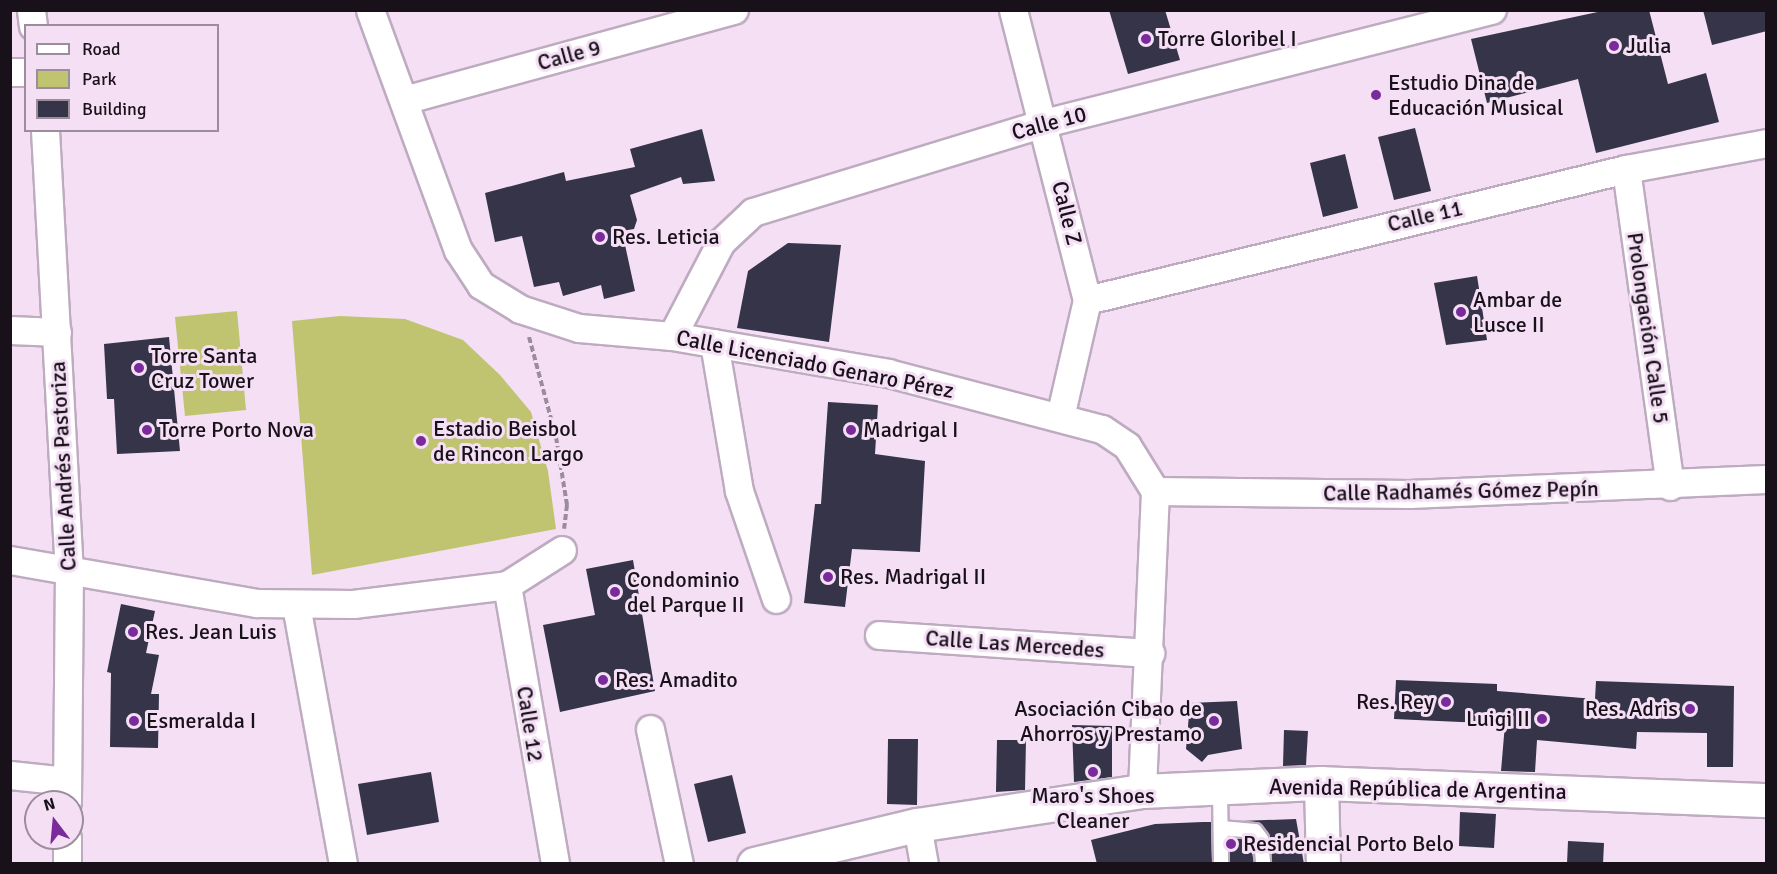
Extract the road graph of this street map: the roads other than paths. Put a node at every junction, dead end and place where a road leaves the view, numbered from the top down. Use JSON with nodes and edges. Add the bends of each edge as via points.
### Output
{"nodes":[{"id":1,"x":370,"y":10,"type":"edge"},
{"id":2,"x":734,"y":10,"type":"edge"},
{"id":3,"x":1013,"y":10,"type":"edge"},
{"id":4,"x":1492,"y":10,"type":"edge"},
{"id":5,"x":404,"y":100,"type":"junction"},
{"id":6,"x":1044,"y":123,"type":"junction"},
{"id":7,"x":45,"y":132,"type":"edge"},
{"id":8,"x":1767,"y":143,"type":"edge"},
{"id":9,"x":1626,"y":169,"type":"junction"},
{"id":10,"x":1087,"y":300,"type":"junction"},
{"id":11,"x":10,"y":330,"type":"edge"},
{"id":12,"x":57,"y":333,"type":"junction"},
{"id":13,"x":672,"y":336,"type":"junction"},
{"id":14,"x":714,"y":343,"type":"junction"},
{"id":15,"x":1060,"y":417,"type":"junction"},
{"id":16,"x":1767,"y":479,"type":"edge"},
{"id":17,"x":1670,"y":486,"type":"junction"},
{"id":18,"x":1155,"y":491,"type":"junction"},
{"id":19,"x":562,"y":550,"type":"road end"},
{"id":20,"x":10,"y":560,"type":"edge"},
{"id":21,"x":69,"y":569,"type":"junction"},
{"id":22,"x":507,"y":585,"type":"junction"},
{"id":23,"x":776,"y":599,"type":"dead end"},
{"id":24,"x":296,"y":605,"type":"junction"},
{"id":25,"x":879,"y":635,"type":"dead end"},
{"id":26,"x":1150,"y":653,"type":"junction"},
{"id":27,"x":650,"y":729,"type":"dead end"},
{"id":28,"x":10,"y":775,"type":"edge"},
{"id":29,"x":1320,"y":783,"type":"junction"},
{"id":30,"x":1220,"y":788,"type":"junction"},
{"id":31,"x":63,"y":790,"type":"edge"},
{"id":32,"x":67,"y":790,"type":"edge"},
{"id":33,"x":1142,"y":791,"type":"junction"},
{"id":34,"x":1767,"y":800,"type":"edge"},
{"id":35,"x":917,"y":825,"type":"junction"},
{"id":36,"x":1221,"y":828,"type":"junction"},
{"id":37,"x":343,"y":864,"type":"edge"},
{"id":38,"x":555,"y":864,"type":"edge"},
{"id":39,"x":680,"y":864,"type":"edge"},
{"id":40,"x":754,"y":864,"type":"edge"},
{"id":41,"x":924,"y":864,"type":"edge"},
{"id":42,"x":1221,"y":864,"type":"edge"},
{"id":43,"x":1263,"y":864,"type":"edge"},
{"id":44,"x":1323,"y":864,"type":"edge"}],
"edges":[{"from":1,"to":5,"type":"street","name":"Calle Licenciado Genaro Pérez"},
{"from":2,"to":5,"type":"street","name":"Calle 9"},
{"from":3,"to":6,"type":"street","name":"Calle Z"},
{"from":4,"to":6,"type":"street","name":"Calle 10"},
{"from":5,"to":13,"type":"street","name":"Calle Licenciado Genaro Pérez","via":[[458,250],[481,285],[520,309],[579,328]]},
{"from":6,"to":10,"type":"street","name":"Calle Z"},
{"from":6,"to":13,"type":"street","name":"Calle 10","via":[[753,213],[721,242]]},
{"from":7,"to":12,"type":"street","name":"Calle Andrés Pastoriza"},
{"from":8,"to":9,"type":"street","name":"Calle 11"},
{"from":9,"to":10,"type":"street","name":"Calle 11"},
{"from":9,"to":17,"type":"street","name":"Prolongación Calle 5"},
{"from":10,"to":15,"type":"street","name":"Calle Z"},
{"from":11,"to":12,"type":"street"},
{"from":12,"to":21,"type":"street","name":"Calle Andrés Pastoriza"},
{"from":13,"to":14,"type":"street","name":"Calle Licenciado Genaro Pérez"},
{"from":14,"to":15,"type":"street","name":"Calle Licenciado Genaro Pérez","via":[[888,373]]},
{"from":14,"to":23,"type":"street","via":[[739,491]]},
{"from":15,"to":18,"type":"street","name":"Calle Licenciado Genaro Pérez","via":[[1102,429],[1128,446]]},
{"from":16,"to":17,"type":"street","name":"Calle Radhamés Gómez Pepín"},
{"from":17,"to":18,"type":"street","name":"Calle Radhamés Gómez Pepín","via":[[1409,494]]},
{"from":18,"to":26,"type":"street"},
{"from":19,"to":22,"type":"street"},
{"from":20,"to":21,"type":"street"},
{"from":21,"to":24,"type":"street"},
{"from":21,"to":32,"type":"street","name":"Calle Andrés Pastoriza"},
{"from":22,"to":24,"type":"street","via":[[353,604]]},
{"from":22,"to":38,"type":"street","name":"Calle 12"},
{"from":24,"to":37,"type":"street"},
{"from":25,"to":26,"type":"street","name":"Calle Las Mercedes"},
{"from":26,"to":33,"type":"street"},
{"from":27,"to":39,"type":"street"},
{"from":28,"to":31,"type":"street"},
{"from":29,"to":30,"type":"main road","name":"Avenida República de Argentina"},
{"from":29,"to":34,"type":"main road","name":"Avenida República de Argentina"},
{"from":29,"to":44,"type":"main road"},
{"from":30,"to":33,"type":"main road","name":"Avenida República de Argentina"},
{"from":30,"to":36,"type":"lane"},
{"from":33,"to":35,"type":"main road","name":"Avenida República de Argentina"},
{"from":35,"to":40,"type":"main road","name":"Avenida República de Argentina"},
{"from":35,"to":41,"type":"street"},
{"from":36,"to":42,"type":"lane"},
{"from":36,"to":43,"type":"lane","via":[[1255,831],[1262,839]]}]}
